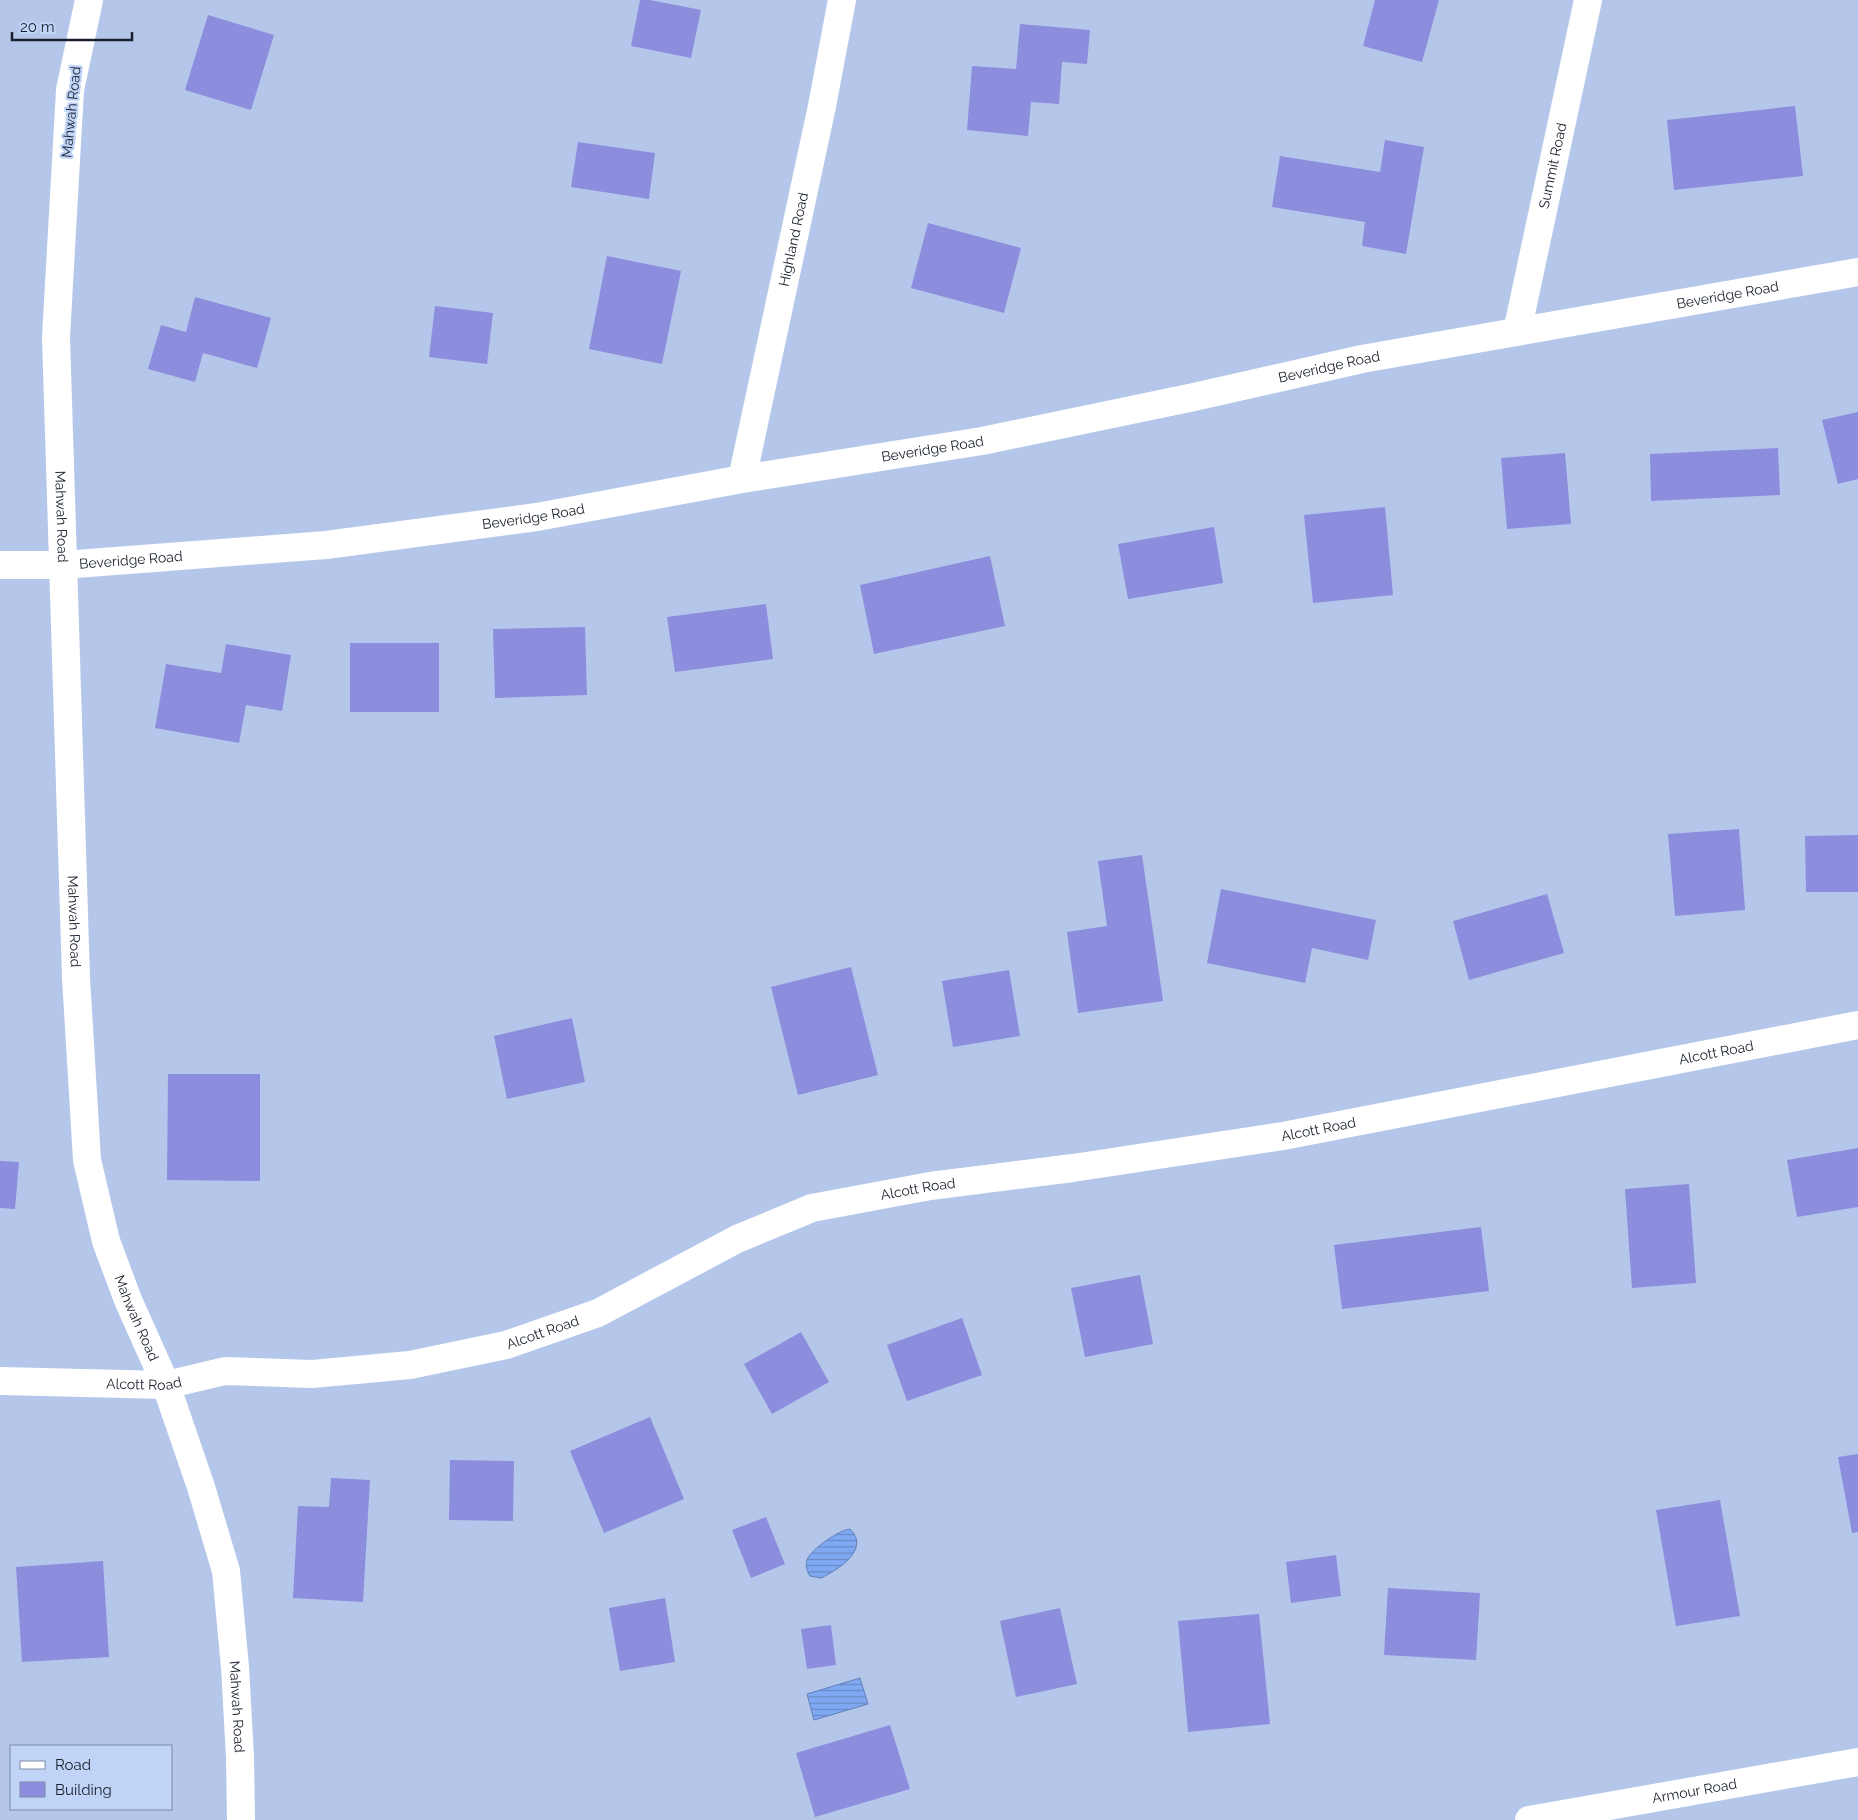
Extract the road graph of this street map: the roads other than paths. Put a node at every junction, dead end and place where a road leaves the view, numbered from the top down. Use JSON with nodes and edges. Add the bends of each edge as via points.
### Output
{"nodes":[{"id":1,"x":89,"y":0,"type":"edge"},
{"id":2,"x":842,"y":0,"type":"edge"},
{"id":3,"x":1588,"y":0,"type":"edge"},
{"id":4,"x":1858,"y":272,"type":"edge"},
{"id":5,"x":1517,"y":332,"type":"junction"},
{"id":6,"x":742,"y":479,"type":"junction"},
{"id":7,"x":0,"y":566,"type":"edge"},
{"id":8,"x":63,"y":566,"type":"junction"},
{"id":9,"x":1858,"y":1025,"type":"edge"},
{"id":10,"x":0,"y":1381,"type":"edge"},
{"id":11,"x":166,"y":1385,"type":"junction"},
{"id":12,"x":1858,"y":1762,"type":"edge"},
{"id":13,"x":241,"y":1820,"type":"edge"},
{"id":14,"x":1529,"y":1820,"type":"edge"}],
"edges":[{"from":1,"to":8,"type":"street","name":"Mahwah Road","via":[[70,90],[56,328]]},
{"from":2,"to":6,"type":"street","name":"Highland Road"},
{"from":3,"to":5,"type":"street","name":"Summit Road"},
{"from":4,"to":5,"type":"street","name":"Beveridge Road"},
{"from":5,"to":6,"type":"street","name":"Beveridge Road","via":[[1362,359],[982,441]]},
{"from":6,"to":8,"type":"street","name":"Beveridge Road","via":[[537,517],[326,545]]},
{"from":7,"to":8,"type":"street","name":"Beveridge Road"},
{"from":8,"to":11,"type":"street","name":"Mahwah Road","via":[[76,978],[86,1160],[106,1241]]},
{"from":9,"to":11,"type":"street","name":"Alcott Road","via":[[1283,1136],[930,1186],[812,1208],[737,1239],[598,1313],[506,1345],[410,1365],[312,1374],[225,1371]]},
{"from":10,"to":11,"type":"street","name":"Alcott Road"},
{"from":11,"to":13,"type":"street","name":"Mahwah Road","via":[[226,1571]]},
{"from":12,"to":14,"type":"street","name":"Armour Road"}]}
